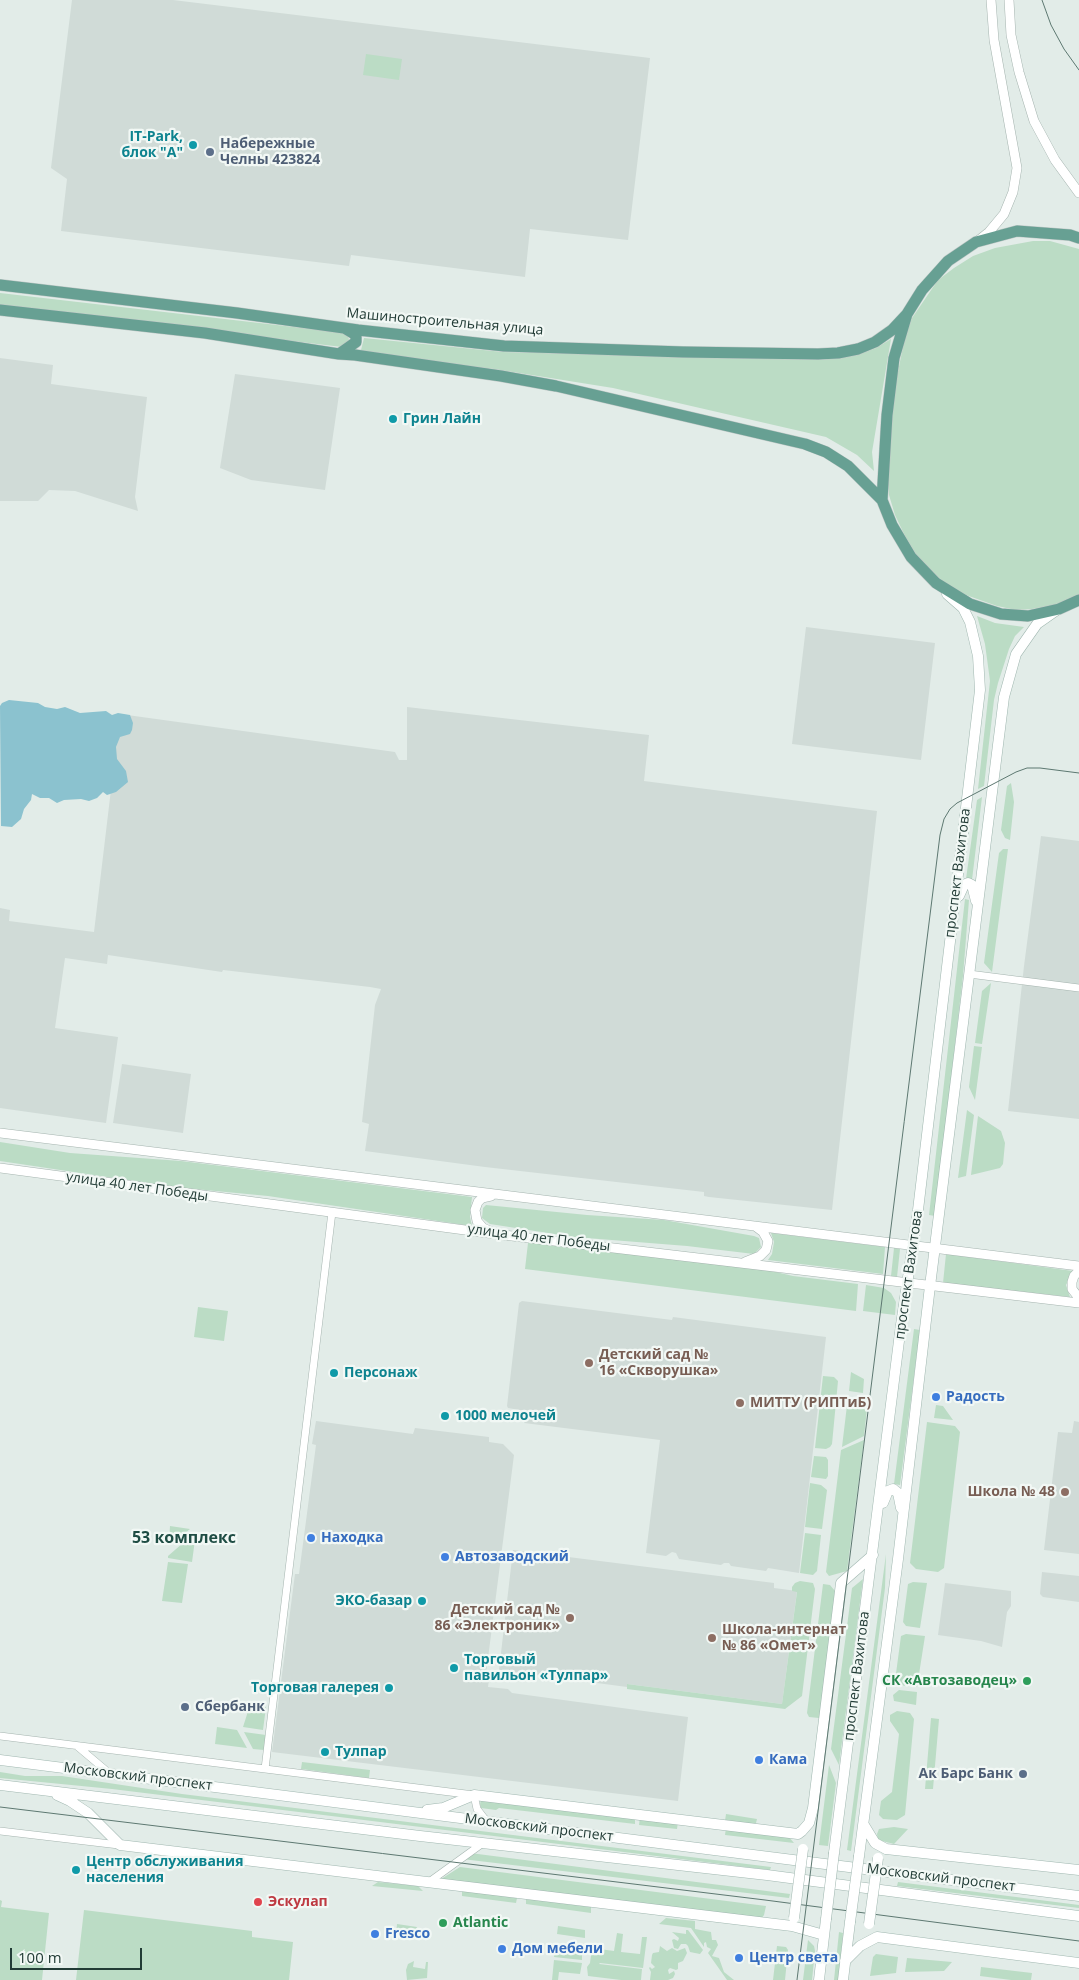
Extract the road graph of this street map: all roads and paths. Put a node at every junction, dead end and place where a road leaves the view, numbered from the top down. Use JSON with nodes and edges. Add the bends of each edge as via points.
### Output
{"nodes":[{"id":1,"x":991,"y":0,"type":"edge"},
{"id":2,"x":1009,"y":0,"type":"edge"},
{"id":3,"x":1079,"y":194,"type":"edge"},
{"id":4,"x":1079,"y":238,"type":"edge"},
{"id":5,"x":976,"y":242,"type":"junction"},
{"id":6,"x":0,"y":285,"type":"edge"},
{"id":7,"x":0,"y":310,"type":"edge"},
{"id":8,"x":907,"y":314,"type":"junction"},
{"id":9,"x":343,"y":328,"type":"junction"},
{"id":10,"x":339,"y":354,"type":"junction"},
{"id":11,"x":882,"y":500,"type":"junction"},
{"id":12,"x":936,"y":583,"type":"junction"},
{"id":13,"x":1079,"y":600,"type":"edge"},
{"id":14,"x":1059,"y":609,"type":"junction"},
{"id":15,"x":954,"y":906,"type":"junction"},
{"id":16,"x":977,"y":910,"type":"junction"},
{"id":17,"x":969,"y":974,"type":"junction"},
{"id":18,"x":1079,"y":988,"type":"edge"},
{"id":19,"x":0,"y":1133,"type":"edge"},
{"id":20,"x":0,"y":1168,"type":"edge"},
{"id":21,"x":496,"y":1195,"type":"junction"},
{"id":22,"x":332,"y":1212,"type":"junction"},
{"id":23,"x":754,"y":1226,"type":"junction"},
{"id":24,"x":495,"y":1234,"type":"junction"},
{"id":25,"x":913,"y":1245,"type":"junction"},
{"id":26,"x":935,"y":1247,"type":"junction"},
{"id":27,"x":744,"y":1262,"type":"junction"},
{"id":28,"x":1079,"y":1266,"type":"edge"},
{"id":29,"x":1079,"y":1271,"type":"edge"},
{"id":30,"x":907,"y":1283,"type":"junction"},
{"id":31,"x":930,"y":1286,"type":"junction"},
{"id":32,"x":1079,"y":1298,"type":"edge"},
{"id":33,"x":1079,"y":1303,"type":"edge"},
{"id":34,"x":879,"y":1513,"type":"junction"},
{"id":35,"x":903,"y":1519,"type":"junction"},
{"id":36,"x":873,"y":1555,"type":"junction"},
{"id":37,"x":0,"y":1736,"type":"edge"},
{"id":38,"x":76,"y":1745,"type":"junction"},
{"id":39,"x":0,"y":1760,"type":"edge"},
{"id":40,"x":265,"y":1769,"type":"junction"},
{"id":41,"x":109,"y":1774,"type":"junction"},
{"id":42,"x":0,"y":1784,"type":"edge"},
{"id":43,"x":48,"y":1791,"type":"junction"},
{"id":44,"x":474,"y":1795,"type":"junction"},
{"id":45,"x":408,"y":1812,"type":"junction"},
{"id":46,"x":488,"y":1822,"type":"junction"},
{"id":47,"x":864,"y":1825,"type":"junction"},
{"id":48,"x":0,"y":1831,"type":"edge"},
{"id":49,"x":798,"y":1834,"type":"junction"},
{"id":50,"x":484,"y":1843,"type":"junction"},
{"id":51,"x":120,"y":1845,"type":"junction"},
{"id":52,"x":886,"y":1849,"type":"junction"},
{"id":53,"x":1079,"y":1870,"type":"edge"},
{"id":54,"x":429,"y":1882,"type":"junction"},
{"id":55,"x":1079,"y":1896,"type":"edge"},
{"id":56,"x":1079,"y":1916,"type":"edge"},
{"id":57,"x":793,"y":1922,"type":"junction"},
{"id":58,"x":824,"y":1935,"type":"junction"},
{"id":59,"x":878,"y":1937,"type":"junction"},
{"id":60,"x":845,"y":1961,"type":"junction"},
{"id":61,"x":1079,"y":1963,"type":"edge"},
{"id":62,"x":819,"y":1980,"type":"edge"},
{"id":63,"x":843,"y":1980,"type":"edge"}],
"edges":[{"from":1,"to":5,"type":"street","via":[[994,40],[1017,168],[1013,192],[1004,214]]},
{"from":2,"to":3,"type":"street","via":[[1011,36],[1034,121],[1055,160]]},
{"from":4,"to":5,"type":"main road","via":[[1017,231]]},
{"from":5,"to":8,"type":"main road","via":[[948,261],[922,290]]},
{"from":6,"to":9,"type":"main road","name":"Машиностроительная улица","via":[[237,312]]},
{"from":7,"to":10,"type":"main road","via":[[205,333]]},
{"from":8,"to":9,"type":"main road","name":"Машиностроительная улица","via":[[875,342],[858,349],[818,354],[504,346]]},
{"from":8,"to":11,"type":"main road","via":[[894,358]]},
{"from":9,"to":10,"type":"main road","via":[[356,335],[356,342]]},
{"from":10,"to":11,"type":"main road","via":[[528,381],[805,444],[848,466]]},
{"from":11,"to":12,"type":"main road","via":[[892,526],[911,557]]},
{"from":12,"to":14,"type":"main road","via":[[970,604],[1001,614],[1028,616]]},
{"from":12,"to":15,"type":"main road","name":"проспект Вахитова","via":[[963,608],[970,622],[980,672]]},
{"from":13,"to":14,"type":"main road"},
{"from":14,"to":16,"type":"main road","name":"проспект Вахитова","via":[[1037,624],[1016,654],[1009,673]]},
{"from":15,"to":16,"type":"main road","via":[[968,883],[972,885]]},
{"from":15,"to":25,"type":"main road","name":"проспект Вахитова"},
{"from":16,"to":17,"type":"main road","name":"проспект Вахитова"},
{"from":17,"to":18,"type":"street"},
{"from":17,"to":26,"type":"main road","name":"проспект Вахитова"},
{"from":19,"to":21,"type":"street"},
{"from":20,"to":22,"type":"street","name":"улица 40 лет Победы"},
{"from":21,"to":23,"type":"street"},
{"from":21,"to":24,"type":"street","via":[[482,1198],[475,1210],[483,1228]]},
{"from":22,"to":24,"type":"street","name":"улица 40 лет Победы"},
{"from":22,"to":40,"type":"street"},
{"from":23,"to":25,"type":"street"},
{"from":23,"to":27,"type":"street","via":[[768,1241],[766,1250]]},
{"from":24,"to":27,"type":"street","name":"улица 40 лет Победы"},
{"from":25,"to":26,"type":"street"},
{"from":25,"to":30,"type":"main road","name":"проспект Вахитова"},
{"from":26,"to":28,"type":"street"},
{"from":26,"to":31,"type":"main road","name":"проспект Вахитова"},
{"from":27,"to":30,"type":"street","name":"улица 40 лет Победы"},
{"from":29,"to":32,"type":"street","via":[[1072,1282],[1072,1289]]},
{"from":30,"to":31,"type":"street","name":"улица 40 лет Победы"},
{"from":30,"to":34,"type":"main road","name":"проспект Вахитова"},
{"from":31,"to":33,"type":"street","name":"улица 40 лет Победы"},
{"from":31,"to":35,"type":"main road","name":"проспект Вахитова"},
{"from":34,"to":35,"type":"main road","via":[[888,1491],[893,1489],[898,1493]]},
{"from":34,"to":36,"type":"main road","name":"проспект Вахитова"},
{"from":35,"to":47,"type":"main road","name":"проспект Вахитова"},
{"from":36,"to":49,"type":"main road","via":[[841,1583],[813,1808],[809,1824]]},
{"from":36,"to":58,"type":"main road","name":"проспект Вахитова","bridge":true},
{"from":37,"to":38,"type":"street"},
{"from":38,"to":40,"type":"street"},
{"from":38,"to":41,"type":"street"},
{"from":39,"to":41,"type":"main road","name":"Московский проспект"},
{"from":40,"to":44,"type":"street"},
{"from":41,"to":45,"type":"main road","name":"Московский проспект"},
{"from":42,"to":43,"type":"main road","name":"Московский проспект"},
{"from":43,"to":50,"type":"main road","name":"Московский проспект"},
{"from":43,"to":51,"type":"main road","via":[[88,1813]]},
{"from":44,"to":45,"type":"main road","via":[[443,1808]]},
{"from":44,"to":46,"type":"street","via":[[477,1808]]},
{"from":44,"to":49,"type":"main road"},
{"from":45,"to":46,"type":"main road","name":"Московский проспект"},
{"from":46,"to":55,"type":"main road","name":"Московский проспект"},
{"from":47,"to":52,"type":"main road","via":[[875,1843]]},
{"from":47,"to":60,"type":"main road","name":"проспект Вахитова","bridge":true},
{"from":48,"to":51,"type":"street"},
{"from":49,"to":57,"type":"main road","bridge":true,"via":[[803,1849]]},
{"from":50,"to":54,"type":"street"},
{"from":50,"to":56,"type":"main road","name":"Московский проспект","via":[[767,1875]]},
{"from":51,"to":54,"type":"main road"},
{"from":52,"to":53,"type":"main road"},
{"from":52,"to":59,"type":"main road","bridge":true,"via":[[878,1858],[869,1924]]},
{"from":54,"to":57,"type":"main road"},
{"from":57,"to":58,"type":"main road"},
{"from":58,"to":62,"type":"main road","name":"проспект Вахитова"},
{"from":59,"to":60,"type":"main road","via":[[860,1946]]},
{"from":59,"to":61,"type":"main road"},
{"from":60,"to":63,"type":"main road","name":"проспект Вахитова"}]}
